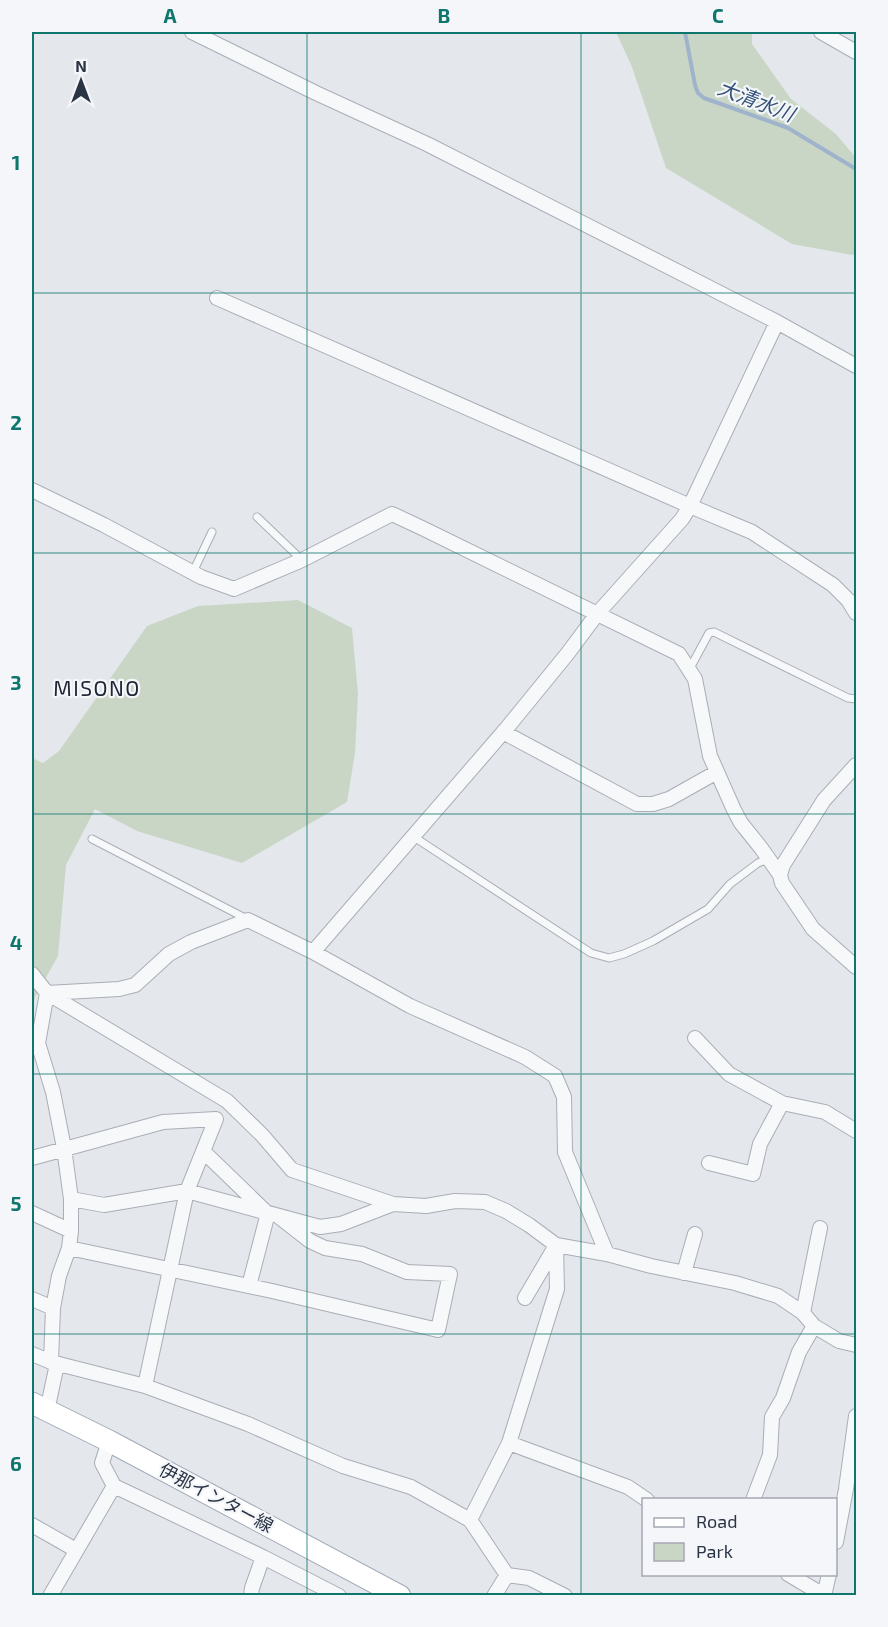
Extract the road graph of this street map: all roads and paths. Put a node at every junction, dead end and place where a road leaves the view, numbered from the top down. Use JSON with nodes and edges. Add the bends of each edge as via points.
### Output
{"nodes":[{"id":1,"x":192,"y":32,"type":"edge"},
{"id":2,"x":821,"y":32,"type":"edge"},
{"id":3,"x":856,"y":52,"type":"edge"},
{"id":4,"x":217,"y":298,"type":"dead end"},
{"id":5,"x":777,"y":322,"type":"junction"},
{"id":6,"x":856,"y":366,"type":"edge"},
{"id":7,"x":32,"y":490,"type":"edge"},
{"id":8,"x":690,"y":506,"type":"junction"},
{"id":9,"x":257,"y":517,"type":"dead end"},
{"id":10,"x":212,"y":532,"type":"dead end"},
{"id":11,"x":302,"y":560,"type":"junction"},
{"id":12,"x":193,"y":572,"type":"junction"},
{"id":13,"x":856,"y":613,"type":"edge"},
{"id":14,"x":597,"y":614,"type":"junction"},
{"id":15,"x":689,"y":670,"type":"junction"},
{"id":16,"x":856,"y":699,"type":"edge"},
{"id":17,"x":503,"y":732,"type":"junction"},
{"id":18,"x":856,"y":765,"type":"edge"},
{"id":19,"x":717,"y":772,"type":"junction"},
{"id":20,"x":414,"y":837,"type":"junction"},
{"id":21,"x":92,"y":839,"type":"dead end"},
{"id":22,"x":768,"y":858,"type":"junction"},
{"id":23,"x":780,"y":875,"type":"junction"},
{"id":24,"x":248,"y":920,"type":"junction"},
{"id":25,"x":313,"y":952,"type":"junction"},
{"id":26,"x":856,"y":967,"type":"edge"},
{"id":27,"x":32,"y":974,"type":"edge"},
{"id":28,"x":47,"y":993,"type":"junction"},
{"id":29,"x":695,"y":1038,"type":"dead end"},
{"id":30,"x":227,"y":1101,"type":"junction"},
{"id":31,"x":782,"y":1103,"type":"junction"},
{"id":32,"x":216,"y":1119,"type":"junction"},
{"id":33,"x":856,"y":1131,"type":"edge"},
{"id":34,"x":64,"y":1148,"type":"junction"},
{"id":35,"x":204,"y":1152,"type":"junction"},
{"id":36,"x":32,"y":1158,"type":"edge"},
{"id":37,"x":709,"y":1162,"type":"dead end"},
{"id":38,"x":187,"y":1191,"type":"junction"},
{"id":39,"x":71,"y":1199,"type":"junction"},
{"id":40,"x":393,"y":1204,"type":"junction"},
{"id":41,"x":32,"y":1213,"type":"edge"},
{"id":42,"x":273,"y":1215,"type":"junction"},
{"id":43,"x":820,"y":1228,"type":"dead end"},
{"id":44,"x":71,"y":1231,"type":"junction"},
{"id":45,"x":695,"y":1234,"type":"dead end"},
{"id":46,"x":556,"y":1245,"type":"junction"},
{"id":47,"x":69,"y":1248,"type":"junction"},
{"id":48,"x":607,"y":1254,"type":"junction"},
{"id":49,"x":170,"y":1269,"type":"junction"},
{"id":50,"x":684,"y":1273,"type":"junction"},
{"id":51,"x":249,"y":1286,"type":"junction"},
{"id":52,"x":525,"y":1298,"type":"dead end"},
{"id":53,"x":32,"y":1299,"type":"edge"},
{"id":54,"x":53,"y":1308,"type":"junction"},
{"id":55,"x":803,"y":1313,"type":"junction"},
{"id":56,"x":814,"y":1326,"type":"junction"},
{"id":57,"x":856,"y":1344,"type":"edge"},
{"id":58,"x":32,"y":1354,"type":"edge"},
{"id":59,"x":54,"y":1363,"type":"junction"},
{"id":60,"x":145,"y":1386,"type":"junction"},
{"id":61,"x":39,"y":1407,"type":"edge"},
{"id":62,"x":856,"y":1416,"type":"edge"},
{"id":63,"x":109,"y":1441,"type":"junction"},
{"id":64,"x":509,"y":1443,"type":"junction"},
{"id":65,"x":114,"y":1486,"type":"junction"},
{"id":66,"x":644,"y":1498,"type":"edge"},
{"id":67,"x":754,"y":1498,"type":"edge"},
{"id":68,"x":470,"y":1520,"type":"junction"},
{"id":69,"x":32,"y":1525,"type":"edge"},
{"id":70,"x":837,"y":1537,"type":"edge"},
{"id":71,"x":76,"y":1550,"type":"junction"},
{"id":72,"x":263,"y":1557,"type":"junction"},
{"id":73,"x":507,"y":1575,"type":"junction"},
{"id":74,"x":790,"y":1576,"type":"edge"},
{"id":75,"x":829,"y":1576,"type":"edge"},
{"id":76,"x":50,"y":1596,"type":"edge"},
{"id":77,"x":251,"y":1596,"type":"edge"},
{"id":78,"x":339,"y":1596,"type":"edge"},
{"id":79,"x":400,"y":1596,"type":"edge"},
{"id":80,"x":494,"y":1596,"type":"edge"},
{"id":81,"x":565,"y":1596,"type":"edge"},
{"id":82,"x":825,"y":1596,"type":"edge"}],
"edges":[{"from":1,"to":5,"type":"street","via":[[427,144]]},
{"from":2,"to":3,"type":"street"},
{"from":4,"to":8,"type":"street"},
{"from":5,"to":6,"type":"street"},
{"from":5,"to":8,"type":"street"},
{"from":7,"to":12,"type":"street"},
{"from":8,"to":13,"type":"street","via":[[752,532],[833,585]]},
{"from":8,"to":14,"type":"street"},
{"from":9,"to":11,"type":"lane"},
{"from":10,"to":12,"type":"lane"},
{"from":11,"to":12,"type":"street","via":[[234,589]]},
{"from":11,"to":14,"type":"street","via":[[392,514]]},
{"from":14,"to":15,"type":"street","via":[[679,654]]},
{"from":14,"to":17,"type":"street"},
{"from":15,"to":16,"type":"lane","via":[[709,633],[714,632]]},
{"from":15,"to":19,"type":"street","via":[[695,679],[710,756]]},
{"from":17,"to":19,"type":"street","via":[[637,804],[669,799]]},
{"from":17,"to":20,"type":"street"},
{"from":18,"to":23,"type":"street","via":[[824,800]]},
{"from":19,"to":22,"type":"street","via":[[741,823]]},
{"from":20,"to":22,"type":"lane","via":[[591,953],[609,958],[653,941],[708,909],[730,884]]},
{"from":20,"to":25,"type":"street"},
{"from":21,"to":24,"type":"lane"},
{"from":22,"to":23,"type":"street"},
{"from":23,"to":26,"type":"street","via":[[813,928]]},
{"from":24,"to":25,"type":"street"},
{"from":24,"to":28,"type":"street","via":[[170,954],[135,985]]},
{"from":25,"to":48,"type":"street","via":[[410,1006],[525,1058],[555,1076],[564,1097],[565,1152]]},
{"from":27,"to":28,"type":"street"},
{"from":28,"to":30,"type":"street"},
{"from":28,"to":34,"type":"street","via":[[38,1043]]},
{"from":29,"to":31,"type":"street","via":[[729,1074]]},
{"from":30,"to":32,"type":"street"},
{"from":30,"to":40,"type":"street","via":[[292,1170]]},
{"from":31,"to":33,"type":"street","via":[[825,1112]]},
{"from":31,"to":37,"type":"street","via":[[760,1144],[753,1174]]},
{"from":32,"to":34,"type":"street","via":[[163,1122]]},
{"from":32,"to":35,"type":"street"},
{"from":34,"to":36,"type":"street"},
{"from":34,"to":39,"type":"street"},
{"from":35,"to":38,"type":"street"},
{"from":35,"to":42,"type":"street"},
{"from":38,"to":39,"type":"street","via":[[104,1205]]},
{"from":38,"to":42,"type":"street"},
{"from":38,"to":49,"type":"street"},
{"from":39,"to":44,"type":"street"},
{"from":40,"to":42,"type":"street","via":[[341,1224],[320,1227]]},
{"from":40,"to":46,"type":"street","via":[[485,1202],[506,1211]]},
{"from":41,"to":44,"type":"street"},
{"from":42,"to":51,"type":"street"},
{"from":42,"to":51,"type":"street","via":[[325,1248],[362,1254],[407,1272],[450,1274],[438,1330]]},
{"from":43,"to":55,"type":"street"},
{"from":44,"to":47,"type":"street"},
{"from":45,"to":50,"type":"street"},
{"from":46,"to":48,"type":"street"},
{"from":46,"to":52,"type":"street"},
{"from":46,"to":64,"type":"street","via":[[557,1289]]},
{"from":47,"to":49,"type":"street"},
{"from":47,"to":54,"type":"street"},
{"from":48,"to":50,"type":"street"},
{"from":49,"to":51,"type":"street"},
{"from":49,"to":60,"type":"street"},
{"from":50,"to":55,"type":"street","via":[[778,1296]]},
{"from":53,"to":54,"type":"street"},
{"from":54,"to":59,"type":"street"},
{"from":55,"to":56,"type":"street"},
{"from":56,"to":57,"type":"street","via":[[839,1341]]},
{"from":56,"to":67,"type":"street","via":[[772,1417],[770,1455]]},
{"from":58,"to":59,"type":"street"},
{"from":59,"to":60,"type":"street"},
{"from":59,"to":61,"type":"street"},
{"from":60,"to":68,"type":"street","via":[[248,1424],[343,1466],[411,1487]]},
{"from":61,"to":63,"type":"main road","name":"伊那インター線"},
{"from":62,"to":70,"type":"street"},
{"from":63,"to":65,"type":"street","via":[[102,1462]]},
{"from":63,"to":79,"type":"main road","name":"伊那インター線"},
{"from":64,"to":66,"type":"street","via":[[628,1487]]},
{"from":64,"to":68,"type":"street"},
{"from":65,"to":71,"type":"street"},
{"from":65,"to":72,"type":"street"},
{"from":68,"to":73,"type":"street"},
{"from":69,"to":71,"type":"street"},
{"from":71,"to":76,"type":"street"},
{"from":72,"to":77,"type":"street"},
{"from":72,"to":78,"type":"street"},
{"from":73,"to":80,"type":"street"},
{"from":73,"to":81,"type":"street","via":[[529,1578]]},
{"from":74,"to":82,"type":"street"},
{"from":75,"to":82,"type":"street"}]}
